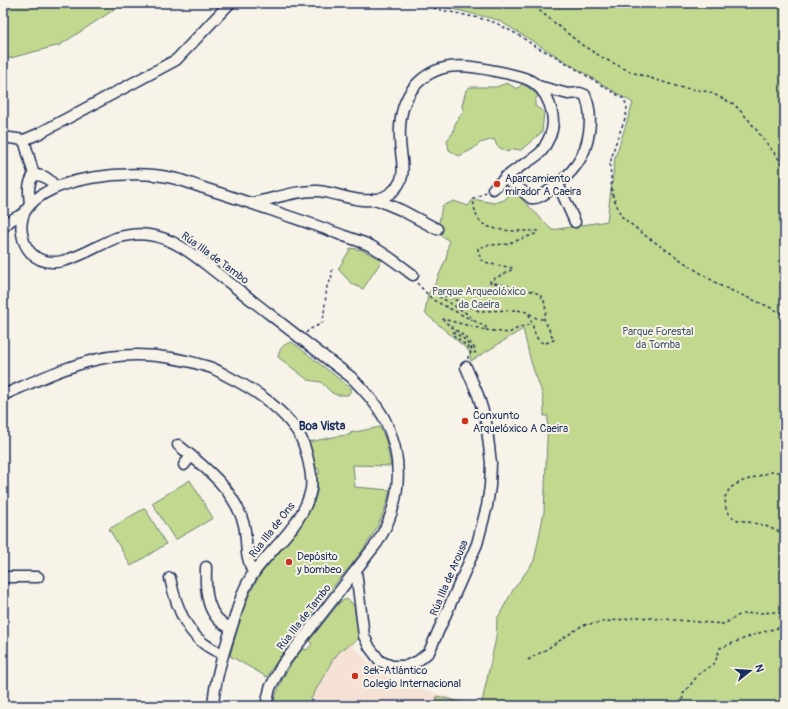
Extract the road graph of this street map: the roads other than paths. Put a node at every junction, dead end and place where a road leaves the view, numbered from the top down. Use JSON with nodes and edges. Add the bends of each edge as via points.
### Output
{"nodes":[{"id":1,"x":230,"y":3,"type":"edge"},
{"id":2,"x":538,"y":86,"type":"junction"},
{"id":3,"x":3,"y":136,"type":"edge"},
{"id":4,"x":24,"y":140,"type":"junction"},
{"id":5,"x":34,"y":175,"type":"junction"},
{"id":6,"x":505,"y":178,"type":"junction"},
{"id":7,"x":558,"y":184,"type":"junction"},
{"id":8,"x":56,"y":187,"type":"junction"},
{"id":9,"x":493,"y":189,"type":"road end"},
{"id":10,"x":375,"y":200,"type":"junction"},
{"id":11,"x":252,"y":203,"type":"junction"},
{"id":12,"x":30,"y":204,"type":"junction"},
{"id":13,"x":23,"y":214,"type":"junction"},
{"id":14,"x":575,"y":222,"type":"dead end"},
{"id":15,"x":3,"y":227,"type":"edge"},
{"id":16,"x":436,"y":229,"type":"dead end"},
{"id":17,"x":413,"y":275,"type":"road end"},
{"id":18,"x":466,"y":367,"type":"road end"},
{"id":19,"x":3,"y":396,"type":"edge"},
{"id":20,"x":178,"y":445,"type":"dead end"},
{"id":21,"x":191,"y":456,"type":"junction"},
{"id":22,"x":184,"y":465,"type":"dead end"},
{"id":23,"x":206,"y":566,"type":"dead end"},
{"id":24,"x":356,"y":571,"type":"junction"},
{"id":25,"x":253,"y":574,"type":"junction"},
{"id":26,"x":3,"y":577,"type":"edge"},
{"id":27,"x":38,"y":577,"type":"dead end"},
{"id":28,"x":170,"y":578,"type":"dead end"},
{"id":29,"x":231,"y":628,"type":"junction"},
{"id":30,"x":223,"y":654,"type":"junction"},
{"id":31,"x":213,"y":706,"type":"edge"},
{"id":32,"x":266,"y":706,"type":"edge"}],
"edges":[{"from":1,"to":4,"type":"street","via":[[176,60]]},
{"from":2,"to":6,"type":"street","via":[[549,104],[552,130],[541,152]]},
{"from":2,"to":7,"type":"street","via":[[568,94],[580,93],[585,95],[589,105],[587,142],[577,164]]},
{"from":2,"to":10,"type":"street","via":[[514,75],[474,66],[445,68],[431,73],[413,88],[402,112],[402,178],[388,195]]},
{"from":3,"to":4,"type":"street"},
{"from":4,"to":5,"type":"street"},
{"from":5,"to":8,"type":"street","via":[[48,178]]},
{"from":5,"to":12,"type":"street","via":[[29,186]]},
{"from":6,"to":7,"type":"street","via":[[531,198],[540,197]]},
{"from":6,"to":9,"type":"street"},
{"from":7,"to":14,"type":"street"},
{"from":8,"to":11,"type":"street","via":[[128,174],[171,178]]},
{"from":8,"to":12,"type":"street","via":[[37,197]]},
{"from":10,"to":11,"type":"street","via":[[359,200],[318,191],[301,192]]},
{"from":10,"to":16,"type":"street","via":[[401,210]]},
{"from":11,"to":17,"type":"street","via":[[371,246]]},
{"from":12,"to":13,"type":"street"},
{"from":13,"to":15,"type":"street"},
{"from":13,"to":24,"type":"street","name":"Rúa Illa de Tambo","via":[[22,238],[31,253],[38,259],[49,262],[66,261],[117,238],[133,234],[149,234],[169,240],[228,281],[351,378],[368,395],[385,419],[393,438],[399,474],[392,514],[384,532]]},
{"from":18,"to":24,"type":"street","name":"Rúa Illa de Arousa","via":[[486,421],[491,462],[488,499],[477,544],[429,652],[406,666],[392,666],[380,660],[364,636]]},
{"from":19,"to":25,"type":"street","name":"Rúa Illa de Ons","via":[[63,369],[86,362],[138,355],[179,359],[211,368],[241,383],[268,401],[299,435],[307,452],[311,488],[306,506],[298,519]]},
{"from":20,"to":21,"type":"street"},
{"from":21,"to":22,"type":"street"},
{"from":21,"to":25,"type":"street","via":[[219,481],[238,509],[244,524]]},
{"from":23,"to":29,"type":"street","via":[[206,596],[209,605],[219,620]]},
{"from":24,"to":32,"type":"street","name":"Rúa Illa de Tambo","via":[[282,664],[270,688]]},
{"from":25,"to":29,"type":"street","name":"Rúa Illa de Ons","via":[[244,589]]},
{"from":26,"to":27,"type":"street"},
{"from":28,"to":30,"type":"street","via":[[183,617],[192,631],[200,641]]},
{"from":29,"to":30,"type":"street","name":"Rúa Illa de Ons"},
{"from":30,"to":31,"type":"street","name":"Rúa Illa de Ons","via":[[214,690]]}]}
